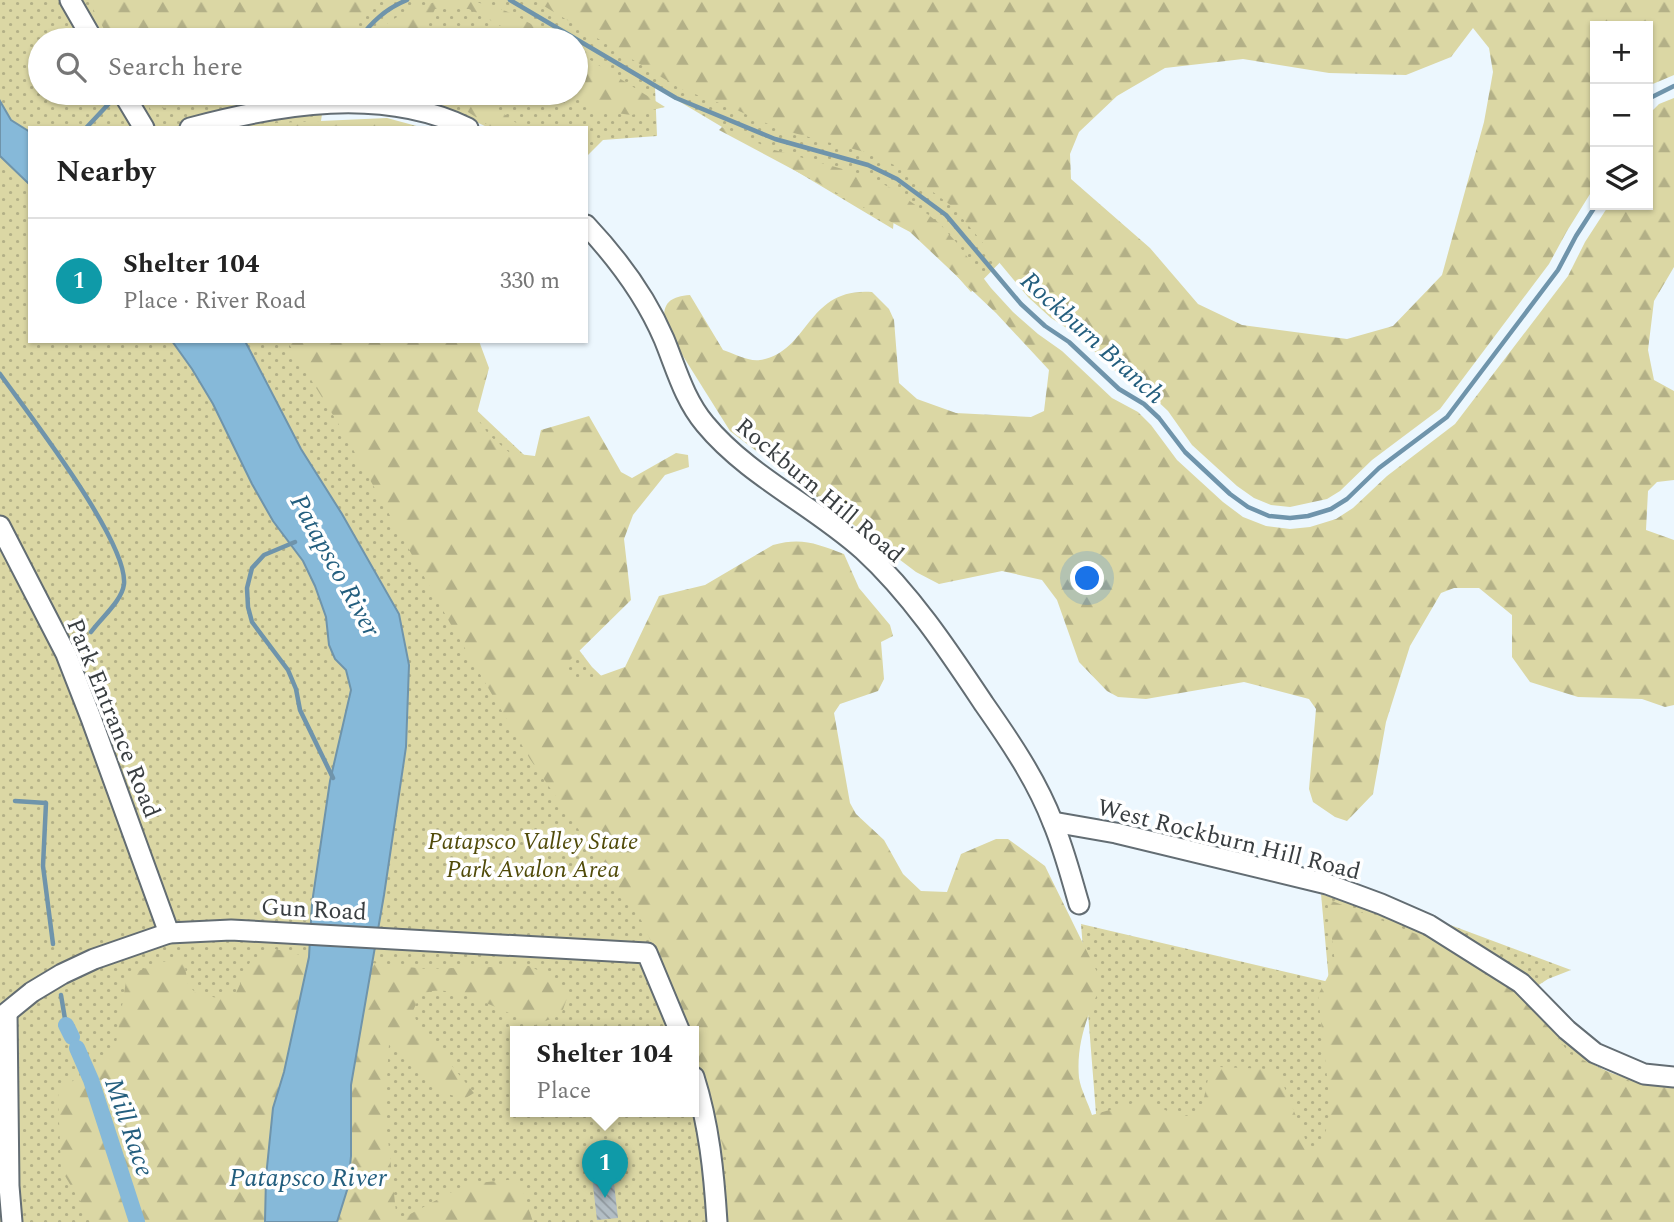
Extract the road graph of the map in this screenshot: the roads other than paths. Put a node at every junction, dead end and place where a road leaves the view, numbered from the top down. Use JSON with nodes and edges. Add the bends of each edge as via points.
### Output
{"nodes":[{"id":1,"x":69,"y":0,"type":"edge"},
{"id":2,"x":86,"y":28,"type":"edge"},
{"id":3,"x":130,"y":105,"type":"edge"},
{"id":4,"x":321,"y":105,"type":"edge"},
{"id":5,"x":386,"y":105,"type":"edge"},
{"id":6,"x":143,"y":126,"type":"edge"},
{"id":7,"x":198,"y":126,"type":"edge"},
{"id":8,"x":463,"y":126,"type":"edge"},
{"id":9,"x":588,"y":227,"type":"edge"},
{"id":10,"x":0,"y":526,"type":"edge"},
{"id":11,"x":1053,"y":822,"type":"junction"},
{"id":12,"x":1079,"y":904,"type":"dead end"},
{"id":13,"x":169,"y":933,"type":"junction"},
{"id":14,"x":3,"y":1015,"type":"edge"},
{"id":15,"x":677,"y":1026,"type":"edge"},
{"id":16,"x":1674,"y":1077,"type":"edge"},
{"id":17,"x":699,"y":1092,"type":"edge"},
{"id":18,"x":12,"y":1222,"type":"edge"},
{"id":19,"x":717,"y":1222,"type":"edge"}],
"edges":[{"from":1,"to":2,"type":"street"},
{"from":3,"to":6,"type":"street"},
{"from":4,"to":7,"type":"street"},
{"from":5,"to":8,"type":"street","via":[[432,113]]},
{"from":9,"to":11,"type":"street","name":"Rockburn Hill Road","via":[[637,289],[663,336],[691,405],[705,424],[732,452],[862,549],[891,578],[947,648],[998,724]]},
{"from":10,"to":13,"type":"street","name":"Park Entrance Road","via":[[66,654]]},
{"from":11,"to":12,"type":"street","name":"Rockburn Hill Road"},
{"from":11,"to":16,"type":"street","name":"West Rockburn Hill Road","via":[[1327,884],[1381,904],[1429,925],[1521,984],[1595,1053],[1644,1074]]},
{"from":13,"to":14,"type":"street","name":"Gun Road","via":[[62,974]]},
{"from":13,"to":15,"type":"street","name":"Gun Road","via":[[294,932],[647,953]]},
{"from":14,"to":18,"type":"street"},
{"from":17,"to":19,"type":"street"}]}
